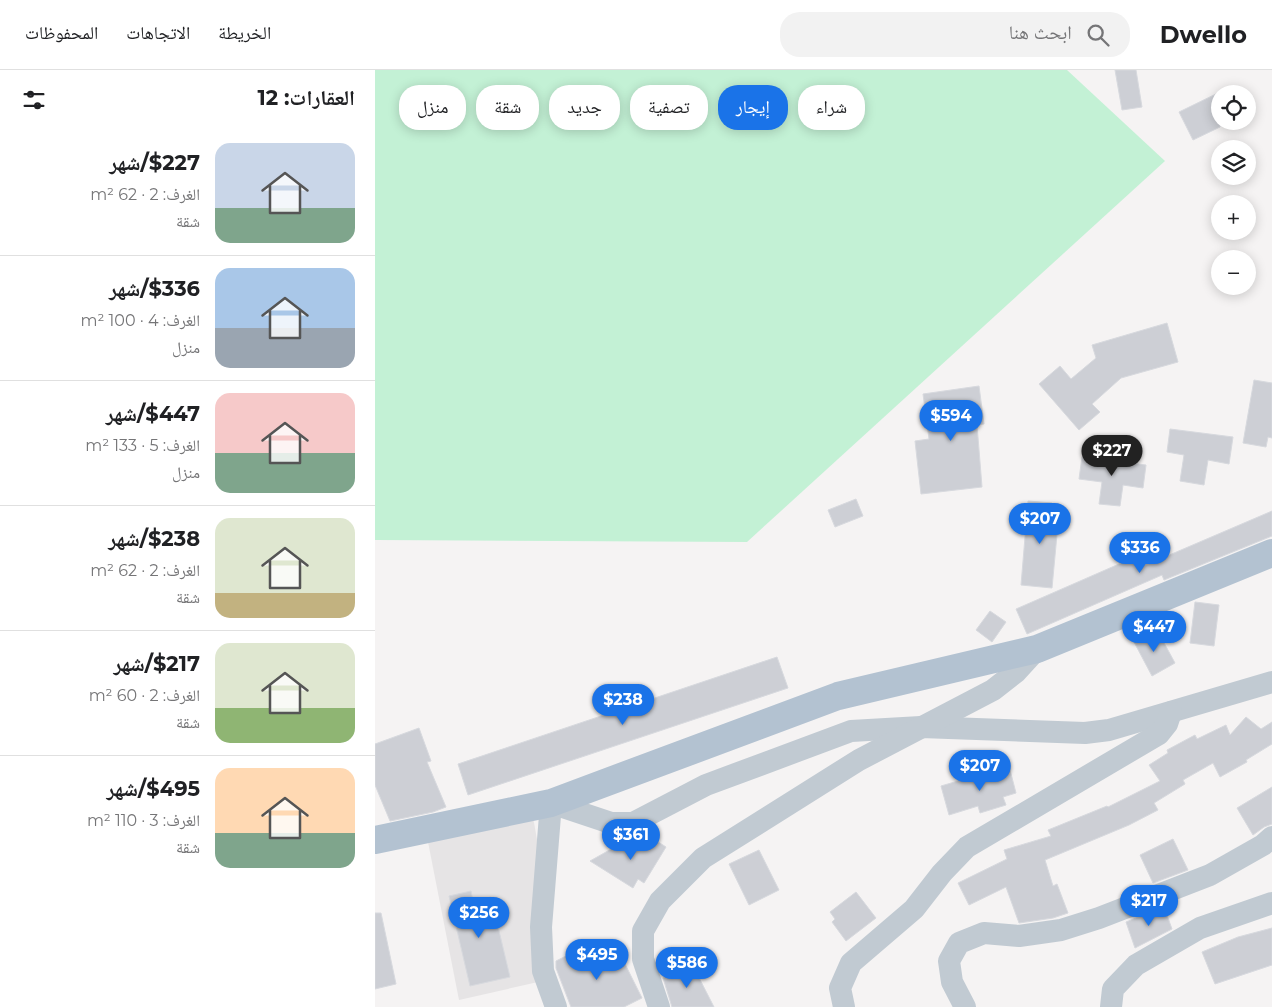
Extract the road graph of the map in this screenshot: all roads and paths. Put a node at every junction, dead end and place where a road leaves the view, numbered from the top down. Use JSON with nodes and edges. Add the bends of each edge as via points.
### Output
{"nodes":[{"id":1,"x":1272,"y":553,"type":"edge"},
{"id":2,"x":1037,"y":649,"type":"junction"},
{"id":3,"x":1272,"y":682,"type":"edge"},
{"id":4,"x":1171,"y":712,"type":"junction"},
{"id":5,"x":921,"y":728,"type":"junction"},
{"id":6,"x":551,"y":803,"type":"junction"},
{"id":7,"x":1272,"y":837,"type":"edge"},
{"id":8,"x":375,"y":840,"type":"edge"},
{"id":9,"x":1272,"y":903,"type":"edge"},
{"id":10,"x":556,"y":1007,"type":"edge"},
{"id":11,"x":659,"y":1007,"type":"edge"},
{"id":12,"x":844,"y":1007,"type":"edge"},
{"id":13,"x":965,"y":1007,"type":"edge"},
{"id":14,"x":1111,"y":1007,"type":"edge"}],
"edges":[{"from":1,"to":2,"type":"main road"},
{"from":2,"to":5,"type":"street","via":[[1016,672],[993,690]]},
{"from":2,"to":6,"type":"main road","via":[[838,696]]},
{"from":3,"to":4,"type":"street"},
{"from":4,"to":5,"type":"street","via":[[1109,730],[1085,733]]},
{"from":4,"to":12,"type":"street","via":[[1159,734],[967,847],[915,908],[851,963],[840,988]]},
{"from":5,"to":6,"type":"street","via":[[851,732],[829,738],[706,785],[633,823],[611,823]]},
{"from":5,"to":11,"type":"street","via":[[859,760],[703,858],[660,901],[643,931],[643,959]]},
{"from":6,"to":8,"type":"main road"},
{"from":6,"to":10,"type":"street","via":[[541,927],[543,972]]},
{"from":7,"to":13,"type":"street","via":[[1210,875],[1099,918],[1061,930],[1019,936],[984,933],[959,943],[949,961],[952,982]]},
{"from":9,"to":14,"type":"street","via":[[1200,928],[1136,966],[1113,989]]}]}
